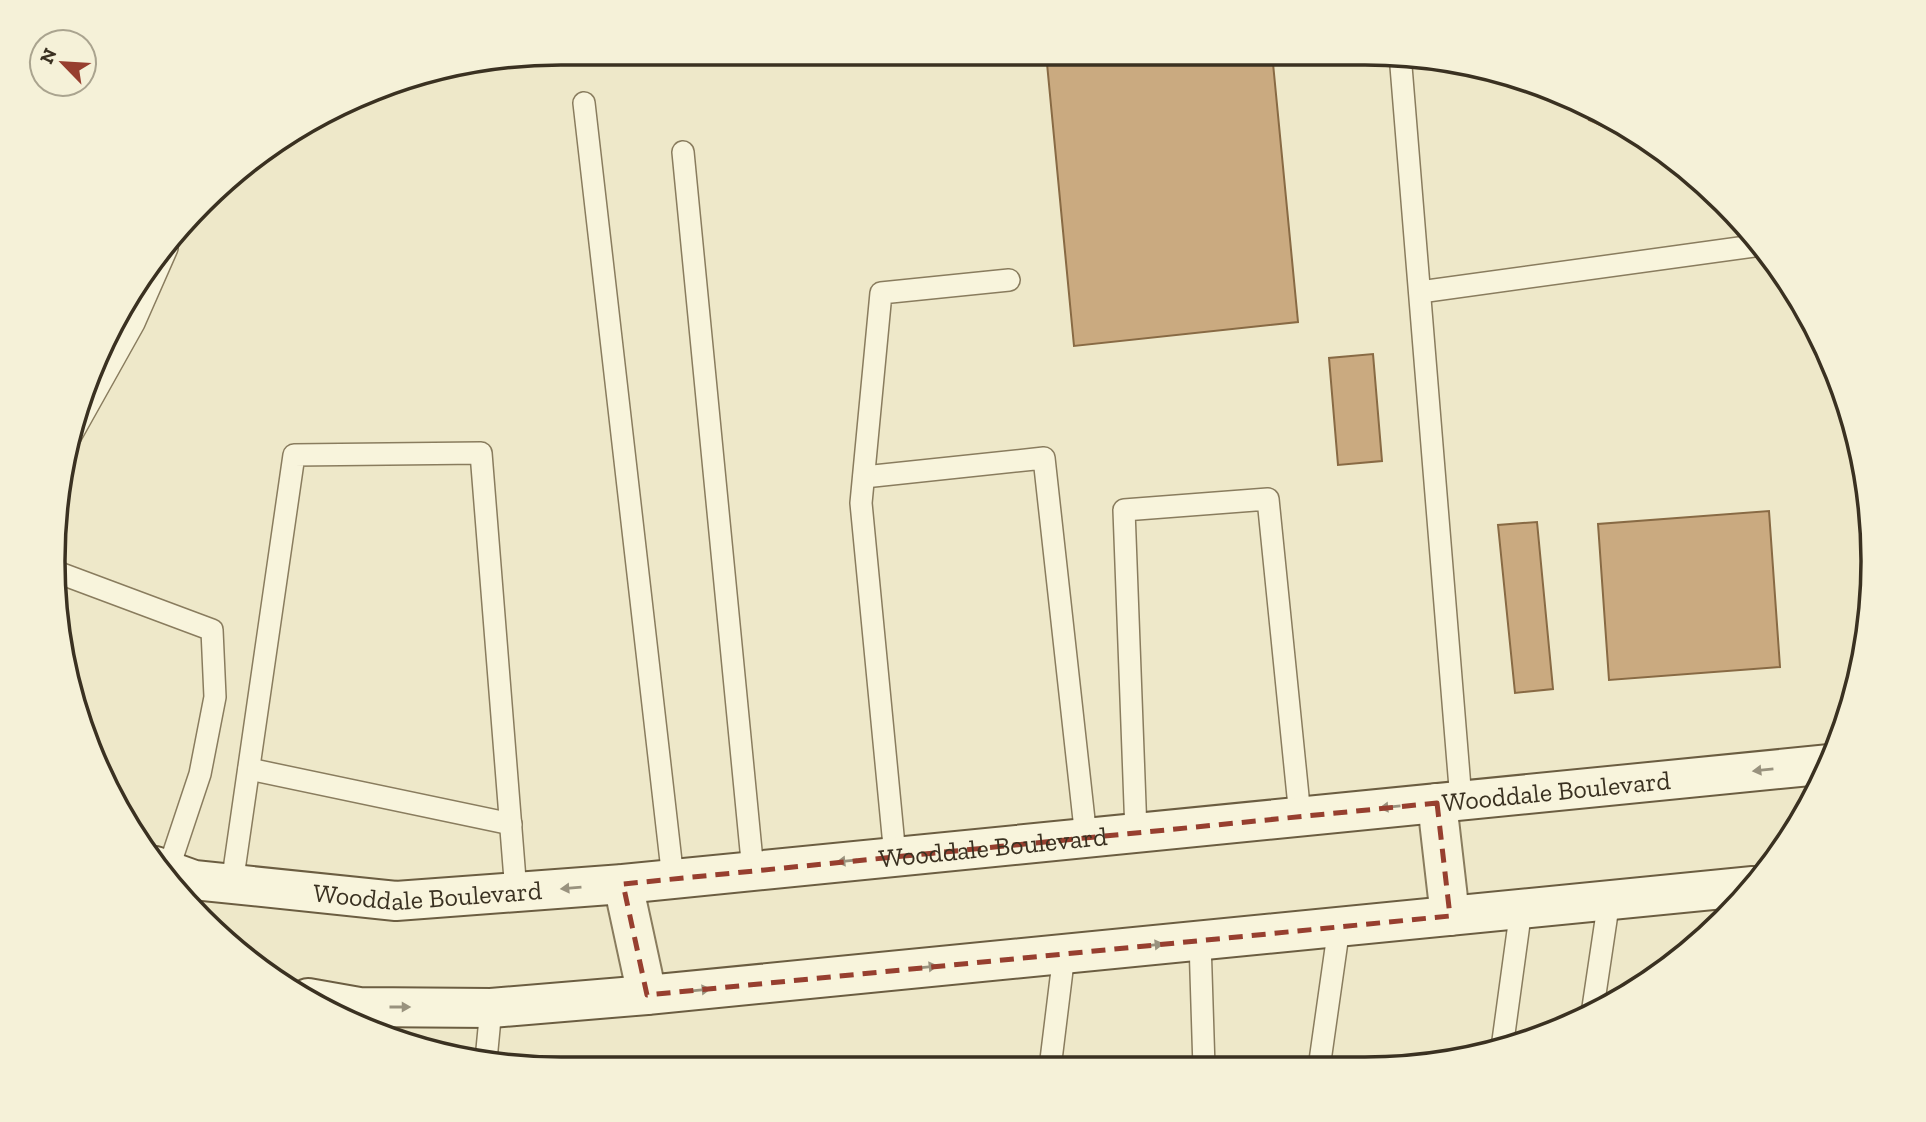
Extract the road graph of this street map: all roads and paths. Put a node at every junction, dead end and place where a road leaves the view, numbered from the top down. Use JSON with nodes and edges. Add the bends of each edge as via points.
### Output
{"nodes":[{"id":1,"x":1401,"y":66,"type":"edge"},
{"id":2,"x":584,"y":103,"type":"dead end"},
{"id":3,"x":683,"y":152,"type":"dead end"},
{"id":4,"x":1749,"y":247,"type":"edge"},
{"id":5,"x":155,"y":276,"type":"edge"},
{"id":6,"x":1009,"y":280,"type":"dead end"},
{"id":7,"x":1420,"y":292,"type":"junction"},
{"id":8,"x":93,"y":397,"type":"edge"},
{"id":9,"x":864,"y":477,"type":"junction"},
{"id":10,"x":65,"y":575,"type":"edge"},
{"id":11,"x":1817,"y":765,"type":"edge"},
{"id":12,"x":249,"y":769,"type":"junction"},
{"id":13,"x":1449,"y":802,"type":"junction"},
{"id":14,"x":1300,"y":816,"type":"junction"},
{"id":15,"x":511,"y":824,"type":"junction"},
{"id":16,"x":1136,"y":832,"type":"junction"},
{"id":17,"x":1086,"y":838,"type":"junction"},
{"id":18,"x":895,"y":856,"type":"junction"},
{"id":19,"x":164,"y":860,"type":"edge"},
{"id":20,"x":753,"y":871,"type":"junction"},
{"id":21,"x":176,"y":873,"type":"edge"},
{"id":22,"x":673,"y":879,"type":"junction"},
{"id":23,"x":232,"y":884,"type":"junction"},
{"id":24,"x":623,"y":884,"type":"junction"},
{"id":25,"x":1738,"y":887,"type":"edge"},
{"id":26,"x":516,"y":892,"type":"junction"},
{"id":27,"x":1609,"y":900,"type":"junction"},
{"id":28,"x":1521,"y":909,"type":"junction"},
{"id":29,"x":1450,"y":916,"type":"junction"},
{"id":30,"x":1339,"y":927,"type":"junction"},
{"id":31,"x":1200,"y":941,"type":"junction"},
{"id":32,"x":1064,"y":954,"type":"junction"},
{"id":33,"x":647,"y":995,"type":"junction"},
{"id":34,"x":1597,"y":999,"type":"edge"},
{"id":35,"x":491,"y":1008,"type":"junction"},
{"id":36,"x":359,"y":1014,"type":"edge"},
{"id":37,"x":1503,"y":1037,"type":"edge"},
{"id":38,"x":487,"y":1052,"type":"edge"},
{"id":39,"x":1051,"y":1057,"type":"edge"},
{"id":40,"x":1204,"y":1057,"type":"edge"},
{"id":41,"x":1321,"y":1057,"type":"edge"}],
"edges":[{"from":1,"to":7,"type":"lane"},
{"from":2,"to":22,"type":"lane"},
{"from":3,"to":20,"type":"lane"},
{"from":4,"to":7,"type":"lane"},
{"from":5,"to":8,"type":"lane"},
{"from":6,"to":9,"type":"lane","via":[[881,293]]},
{"from":7,"to":13,"type":"lane"},
{"from":9,"to":17,"type":"lane","via":[[1044,458]]},
{"from":9,"to":18,"type":"lane","via":[[861,503]]},
{"from":10,"to":19,"type":"lane","via":[[212,631],[215,697],[200,774]]},
{"from":11,"to":13,"type":"street","name":"Wooddale Boulevard","one_way":true},
{"from":12,"to":15,"type":"lane"},
{"from":12,"to":15,"type":"lane","via":[[294,455],[481,453]]},
{"from":12,"to":23,"type":"lane"},
{"from":13,"to":14,"type":"street","name":"Wooddale Boulevard","one_way":true},
{"from":13,"to":29,"type":"street"},
{"from":14,"to":16,"type":"street","name":"Wooddale Boulevard"},
{"from":14,"to":16,"type":"lane","via":[[1268,499],[1124,510]]},
{"from":15,"to":26,"type":"lane"},
{"from":16,"to":17,"type":"street","name":"Wooddale Boulevard"},
{"from":17,"to":18,"type":"street","name":"Wooddale Boulevard"},
{"from":18,"to":20,"type":"street","name":"Wooddale Boulevard","one_way":true},
{"from":20,"to":22,"type":"street","name":"Wooddale Boulevard"},
{"from":21,"to":23,"type":"street","name":"Wooddale Boulevard"},
{"from":22,"to":24,"type":"street","name":"Wooddale Boulevard"},
{"from":23,"to":26,"type":"street","name":"Wooddale Boulevard","via":[[396,901]]},
{"from":24,"to":26,"type":"street","name":"Wooddale Boulevard","one_way":true},
{"from":24,"to":33,"type":"street"},
{"from":25,"to":27,"type":"street"},
{"from":27,"to":28,"type":"street"},
{"from":27,"to":34,"type":"lane"},
{"from":28,"to":29,"type":"street"},
{"from":28,"to":37,"type":"lane"},
{"from":29,"to":30,"type":"street"},
{"from":30,"to":31,"type":"street"},
{"from":30,"to":41,"type":"lane"},
{"from":32,"to":31,"type":"street","one_way":true},
{"from":31,"to":40,"type":"lane"},
{"from":33,"to":32,"type":"street","one_way":true},
{"from":32,"to":39,"type":"lane"},
{"from":33,"to":35,"type":"street"},
{"from":36,"to":35,"type":"street","one_way":true},
{"from":35,"to":38,"type":"lane"}]}
